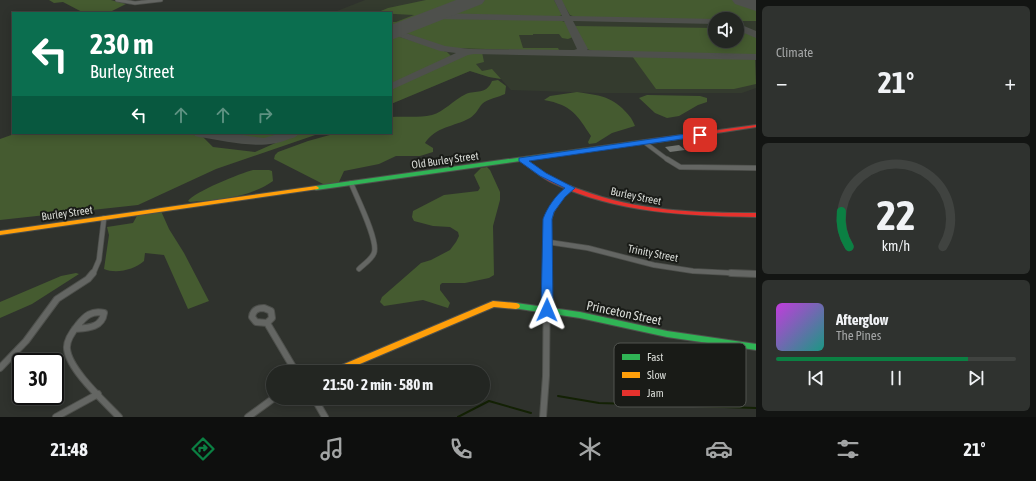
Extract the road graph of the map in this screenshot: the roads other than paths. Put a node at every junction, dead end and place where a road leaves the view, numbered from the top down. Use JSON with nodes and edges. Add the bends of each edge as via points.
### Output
{"nodes":[{"id":1,"x":117,"y":0,"type":"edge"},
{"id":2,"x":161,"y":0,"type":"edge"},
{"id":3,"x":756,"y":126,"type":"edge"},
{"id":4,"x":644,"y":142,"type":"junction"},
{"id":5,"x":522,"y":160,"type":"junction"},
{"id":6,"x":756,"y":168,"type":"edge"},
{"id":7,"x":351,"y":183,"type":"junction"},
{"id":8,"x":570,"y":188,"type":"junction"},
{"id":9,"x":138,"y":213,"type":"joint"},
{"id":10,"x":756,"y":215,"type":"edge"},
{"id":11,"x":104,"y":218,"type":"junction"},
{"id":12,"x":0,"y":232,"type":"edge"},
{"id":13,"x":548,"y":242,"type":"junction"},
{"id":14,"x":359,"y":269,"type":"dead end"},
{"id":15,"x":756,"y":274,"type":"edge"},
{"id":16,"x":547,"y":310,"type":"junction"},
{"id":17,"x":267,"y":324,"type":"dead end"},
{"id":18,"x":75,"y":329,"type":"junction"},
{"id":19,"x":729,"y":343,"type":"edge"},
{"id":20,"x":746,"y":346,"type":"edge"},
{"id":21,"x":756,"y":347,"type":"edge"},
{"id":22,"x":292,"y":365,"type":"edge"},
{"id":23,"x":349,"y":365,"type":"edge"},
{"id":24,"x":0,"y":368,"type":"edge"},
{"id":25,"x":98,"y":394,"type":"junction"},
{"id":26,"x":266,"y":404,"type":"edge"},
{"id":27,"x":318,"y":405,"type":"edge"},
{"id":28,"x":56,"y":417,"type":"edge"},
{"id":29,"x":119,"y":417,"type":"edge"},
{"id":30,"x":248,"y":417,"type":"edge"},
{"id":31,"x":325,"y":417,"type":"edge"},
{"id":32,"x":543,"y":417,"type":"edge"}],
"edges":[{"from":1,"to":2,"type":"street","via":[[128,3]]},
{"from":3,"to":4,"type":"main road","name":"Old Burley Street"},
{"from":4,"to":5,"type":"main road","name":"Old Burley Street"},
{"from":4,"to":6,"type":"street","via":[[680,167]]},
{"from":5,"to":7,"type":"main road","name":"Old Burley Street"},
{"from":5,"to":8,"type":"main road","name":"Burley Street","via":[[543,175]]},
{"from":7,"to":9,"type":"main road","name":"Old Burley Street"},
{"from":7,"to":14,"type":"street","via":[[375,246],[374,253]]},
{"from":8,"to":10,"type":"main road","name":"Burley Street","via":[[651,210],[698,215]]},
{"from":8,"to":13,"type":"street","via":[[550,212]]},
{"from":9,"to":11,"type":"main road","name":"Burley Street"},
{"from":11,"to":12,"type":"main road","name":"Burley Street"},
{"from":11,"to":24,"type":"street","via":[[99,260],[95,271],[49,308],[26,341]]},
{"from":13,"to":15,"type":"street","name":"Trinity Street","via":[[588,248],[654,265]]},
{"from":13,"to":16,"type":"street"},
{"from":16,"to":19,"type":"main road","name":"Princeton Street","via":[[668,334]]},
{"from":16,"to":23,"type":"main road","name":"Princeton Street","via":[[501,304],[485,306]]},
{"from":16,"to":32,"type":"street"},
{"from":17,"to":22,"type":"street"},
{"from":18,"to":18,"type":"street","via":[[88,314],[104,313],[99,324]]},
{"from":18,"to":25,"type":"street","via":[[67,349],[70,360]]},
{"from":20,"to":21,"type":"main road","name":"Princeton Street"},
{"from":25,"to":28,"type":"street"},
{"from":25,"to":29,"type":"street"},
{"from":26,"to":30,"type":"street"},
{"from":27,"to":31,"type":"street"}]}
